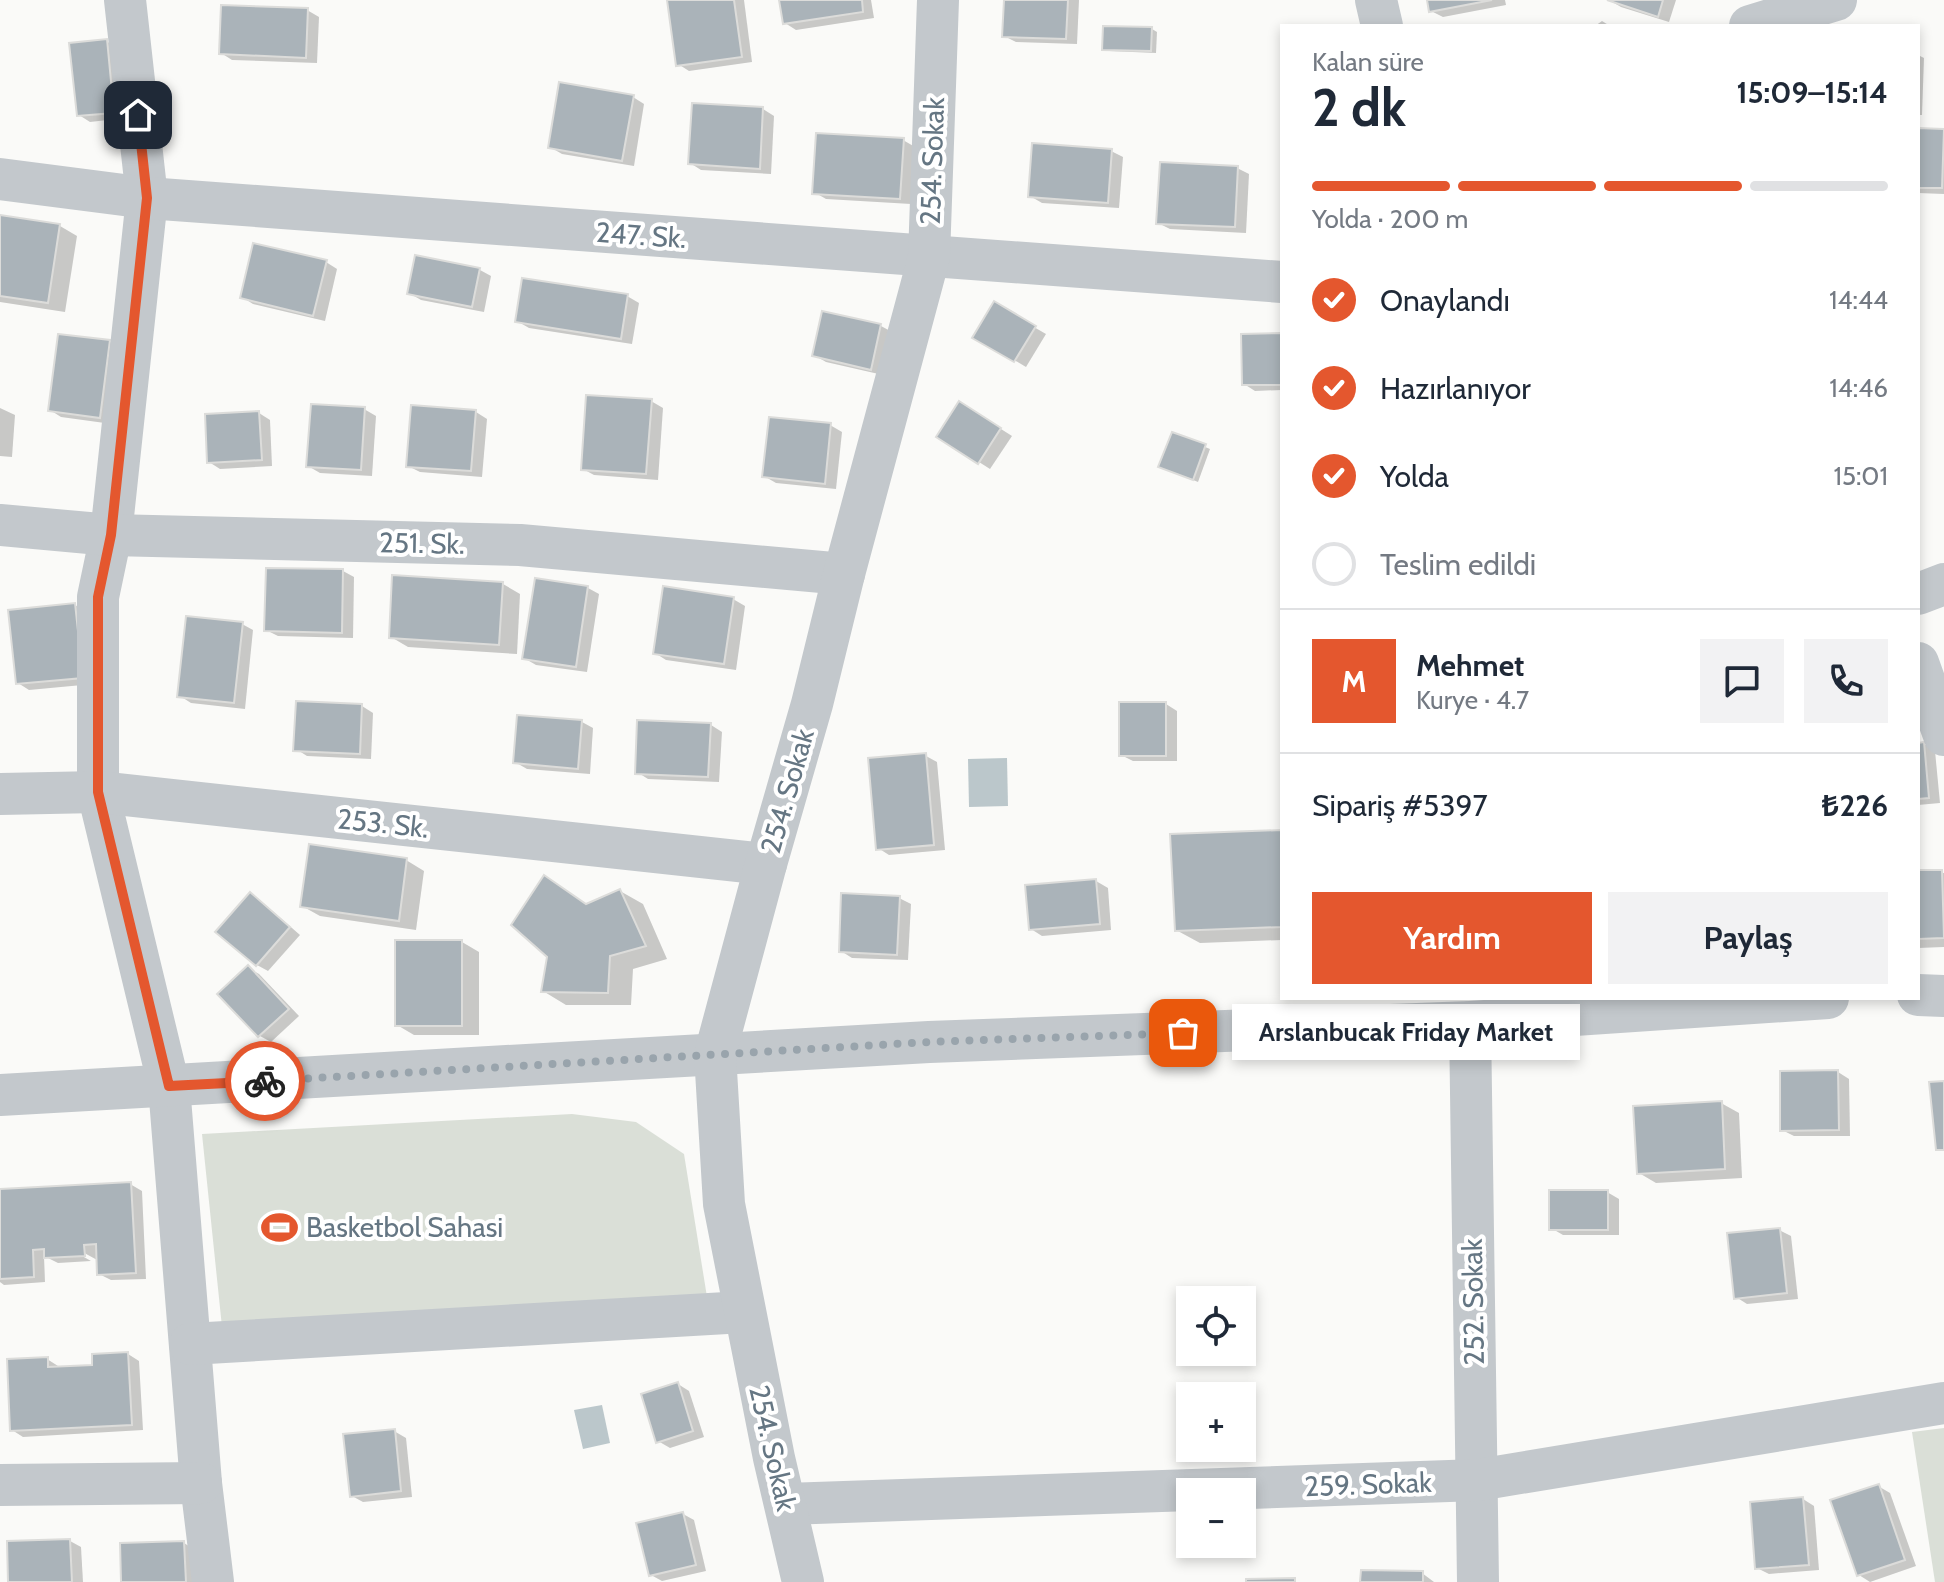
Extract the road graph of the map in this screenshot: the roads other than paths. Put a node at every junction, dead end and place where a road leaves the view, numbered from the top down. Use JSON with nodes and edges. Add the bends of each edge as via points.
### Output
{"nodes":[{"id":1,"x":125,"y":0,"type":"edge"},
{"id":2,"x":938,"y":0,"type":"edge"},
{"id":3,"x":1376,"y":0,"type":"edge"},
{"id":4,"x":1836,"y":0,"type":"edge"},
{"id":5,"x":1752,"y":19,"type":"edge"},
{"id":6,"x":1382,"y":24,"type":"edge"},
{"id":7,"x":0,"y":179,"type":"edge"},
{"id":8,"x":147,"y":198,"type":"junction"},
{"id":9,"x":929,"y":257,"type":"junction"},
{"id":10,"x":1280,"y":282,"type":"edge"},
{"id":11,"x":0,"y":525,"type":"edge"},
{"id":12,"x":111,"y":535,"type":"junction"},
{"id":13,"x":844,"y":574,"type":"junction"},
{"id":14,"x":1944,"y":584,"type":"edge"},
{"id":15,"x":1920,"y":593,"type":"edge"},
{"id":16,"x":1920,"y":669,"type":"edge"},
{"id":17,"x":1944,"y":735,"type":"edge"},
{"id":18,"x":98,"y":792,"type":"junction"},
{"id":19,"x":0,"y":794,"type":"edge"},
{"id":20,"x":766,"y":864,"type":"junction"},
{"id":21,"x":1920,"y":995,"type":"edge"},
{"id":22,"x":1944,"y":996,"type":"edge"},
{"id":23,"x":1798,"y":1000,"type":"edge"},
{"id":24,"x":1470,"y":1022,"type":"junction"},
{"id":25,"x":715,"y":1054,"type":"junction"},
{"id":26,"x":169,"y":1086,"type":"junction"},
{"id":27,"x":0,"y":1095,"type":"edge"},
{"id":28,"x":744,"y":1312,"type":"junction"},
{"id":29,"x":190,"y":1344,"type":"junction"},
{"id":30,"x":1944,"y":1403,"type":"edge"},
{"id":31,"x":1478,"y":1480,"type":"junction"},
{"id":32,"x":201,"y":1483,"type":"junction"},
{"id":33,"x":0,"y":1485,"type":"edge"},
{"id":34,"x":786,"y":1504,"type":"junction"},
{"id":35,"x":213,"y":1582,"type":"edge"},
{"id":36,"x":803,"y":1582,"type":"edge"},
{"id":37,"x":1478,"y":1582,"type":"edge"}],
"edges":[{"from":1,"to":8,"type":"street"},
{"from":2,"to":9,"type":"street","name":"254. Sokak"},
{"from":3,"to":6,"type":"street"},
{"from":4,"to":5,"type":"street"},
{"from":7,"to":8,"type":"street","name":"247. Sk."},
{"from":8,"to":9,"type":"street","name":"247. Sk."},
{"from":8,"to":12,"type":"street"},
{"from":9,"to":10,"type":"street","name":"247. Sk."},
{"from":9,"to":13,"type":"street","name":"254. Sokak"},
{"from":11,"to":12,"type":"street","name":"251. Sk."},
{"from":12,"to":13,"type":"street","name":"251. Sk.","via":[[520,545]]},
{"from":12,"to":18,"type":"street","via":[[98,597]]},
{"from":13,"to":20,"type":"street","name":"254. Sokak"},
{"from":14,"to":15,"type":"street"},
{"from":16,"to":17,"type":"street"},
{"from":18,"to":19,"type":"street","name":"253. Sk."},
{"from":18,"to":20,"type":"street","name":"253. Sk."},
{"from":18,"to":26,"type":"street"},
{"from":20,"to":25,"type":"street","name":"254. Sokak"},
{"from":21,"to":22,"type":"street"},
{"from":23,"to":24,"type":"street"},
{"from":24,"to":25,"type":"street"},
{"from":24,"to":31,"type":"street","name":"252. Sokak"},
{"from":25,"to":26,"type":"street"},
{"from":25,"to":28,"type":"street","name":"254. Sokak","via":[[724,1204]]},
{"from":26,"to":27,"type":"street"},
{"from":26,"to":29,"type":"street"},
{"from":28,"to":29,"type":"street"},
{"from":28,"to":34,"type":"street","name":"254. Sokak"},
{"from":29,"to":32,"type":"street"},
{"from":30,"to":31,"type":"street","name":"259. Sokak"},
{"from":31,"to":34,"type":"street","name":"259. Sokak"},
{"from":31,"to":37,"type":"street","name":"252. Sokak"},
{"from":32,"to":33,"type":"street"},
{"from":32,"to":35,"type":"street"},
{"from":34,"to":36,"type":"street","name":"254. Sokak"}]}
